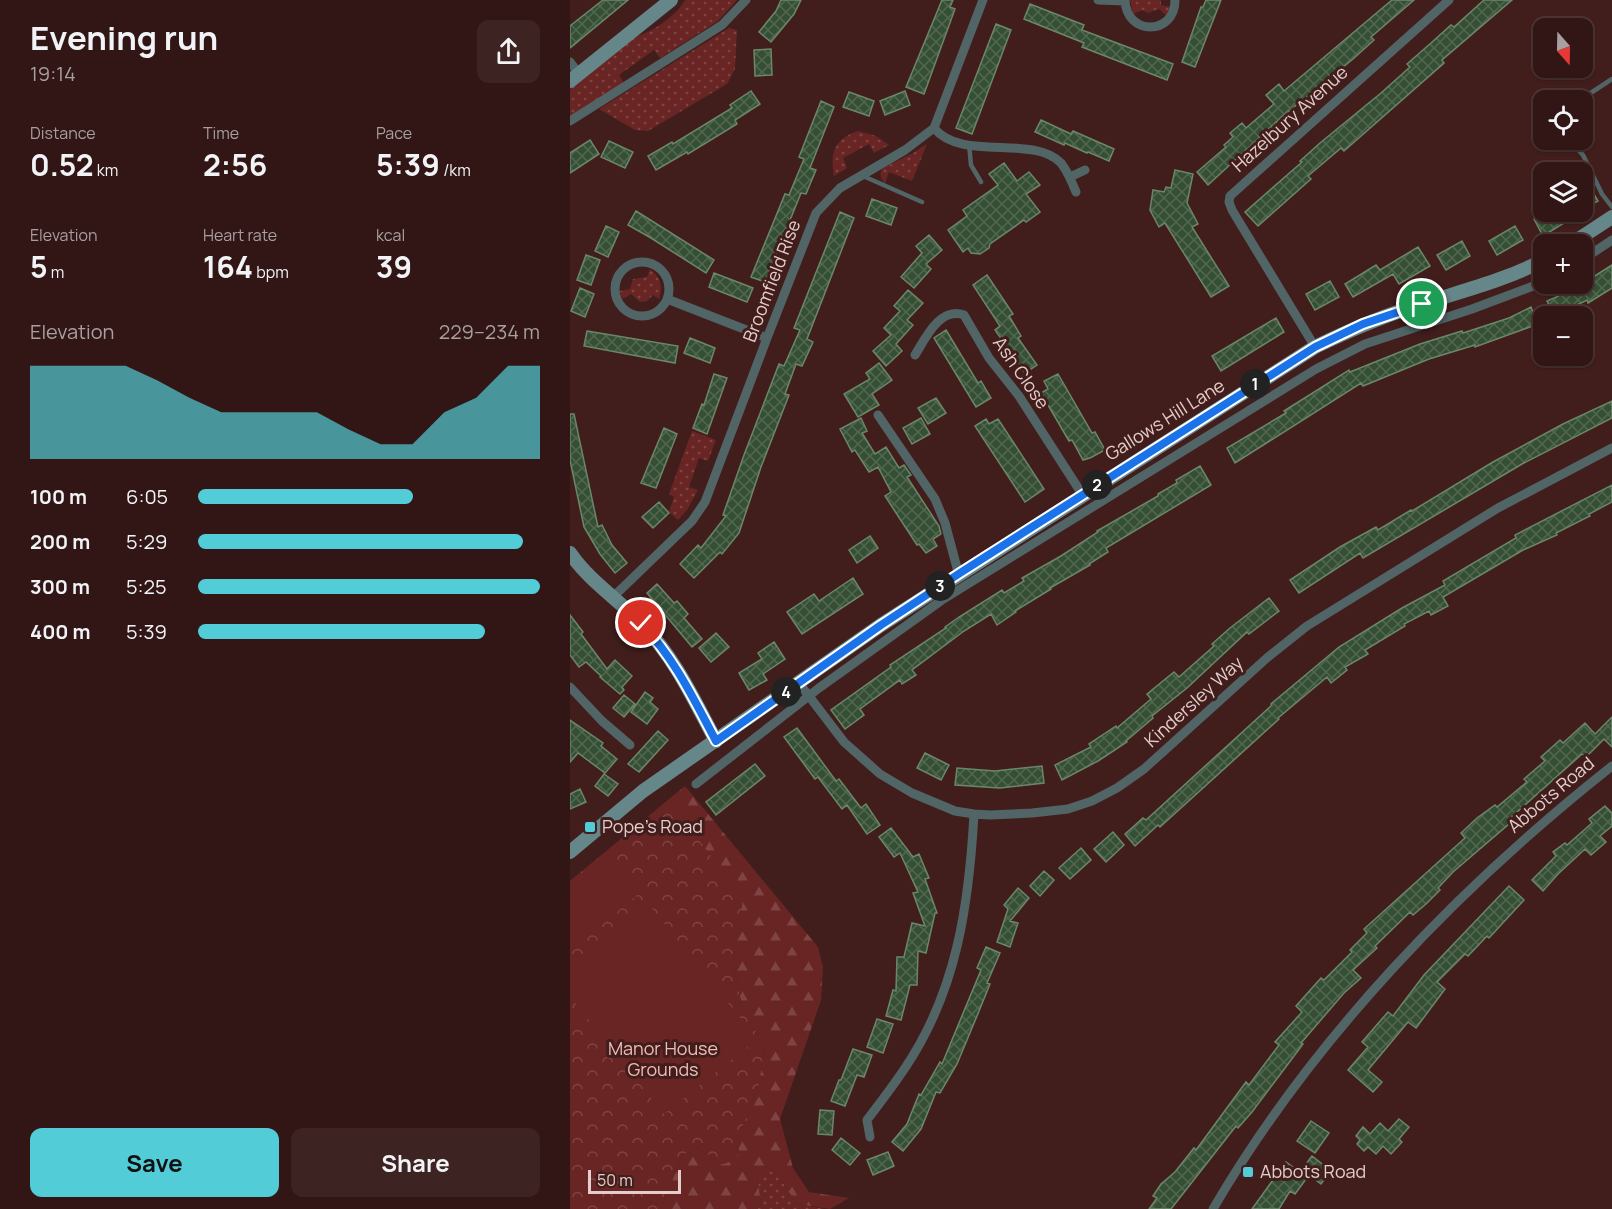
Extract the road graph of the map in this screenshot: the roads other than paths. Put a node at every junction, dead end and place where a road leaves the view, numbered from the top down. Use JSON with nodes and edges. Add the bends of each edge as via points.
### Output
{"nodes":[{"id":1,"x":671,"y":0,"type":"edge"},
{"id":2,"x":746,"y":0,"type":"edge"},
{"id":3,"x":983,"y":0,"type":"edge"},
{"id":4,"x":1098,"y":0,"type":"edge"},
{"id":5,"x":1175,"y":0,"type":"edge"},
{"id":6,"x":1449,"y":0,"type":"edge"},
{"id":7,"x":1125,"y":1,"type":"edge"},
{"id":8,"x":570,"y":62,"type":"edge"},
{"id":9,"x":575,"y":77,"type":"edge"},
{"id":10,"x":1612,"y":79,"type":"edge"},
{"id":11,"x":1593,"y":91,"type":"edge"},
{"id":12,"x":570,"y":122,"type":"edge"},
{"id":13,"x":934,"y":128,"type":"junction"},
{"id":14,"x":969,"y":144,"type":"junction"},
{"id":15,"x":1578,"y":150,"type":"edge"},
{"id":16,"x":1085,"y":170,"type":"dead end"},
{"id":17,"x":860,"y":175,"type":"junction"},
{"id":18,"x":1070,"y":177,"type":"junction"},
{"id":19,"x":981,"y":182,"type":"dead end"},
{"id":20,"x":1076,"y":192,"type":"dead end"},
{"id":21,"x":922,"y":202,"type":"dead end"},
{"id":22,"x":1612,"y":207,"type":"edge"},
{"id":23,"x":1606,"y":221,"type":"edge"},
{"id":24,"x":1586,"y":234,"type":"edge"},
{"id":25,"x":1612,"y":239,"type":"edge"},
{"id":26,"x":1593,"y":252,"type":"edge"},
{"id":27,"x":1533,"y":266,"type":"edge"},
{"id":28,"x":1533,"y":286,"type":"edge"},
{"id":29,"x":667,"y":299,"type":"junction"},
{"id":30,"x":766,"y":338,"type":"junction"},
{"id":31,"x":923,"y":341,"type":"junction"},
{"id":32,"x":933,"y":347,"type":"dead end"},
{"id":33,"x":1315,"y":347,"type":"junction"},
{"id":34,"x":915,"y":355,"type":"dead end"},
{"id":35,"x":878,"y":415,"type":"dead end"},
{"id":36,"x":1195,"y":422,"type":"junction"},
{"id":37,"x":1205,"y":437,"type":"junction"},
{"id":38,"x":1612,"y":448,"type":"edge"},
{"id":39,"x":1082,"y":494,"type":"junction"},
{"id":40,"x":570,"y":553,"type":"edge"},
{"id":41,"x":960,"y":573,"type":"junction"},
{"id":42,"x":613,"y":597,"type":"junction"},
{"id":43,"x":798,"y":683,"type":"junction"},
{"id":44,"x":570,"y":687,"type":"edge"},
{"id":45,"x":808,"y":697,"type":"junction"},
{"id":46,"x":716,"y":741,"type":"junction"},
{"id":47,"x":630,"y":745,"type":"dead end"},
{"id":48,"x":1612,"y":765,"type":"edge"},
{"id":49,"x":696,"y":784,"type":"dead end"},
{"id":50,"x":974,"y":814,"type":"junction"},
{"id":51,"x":570,"y":852,"type":"edge"},
{"id":52,"x":870,"y":1137,"type":"dead end"},
{"id":53,"x":1213,"y":1209,"type":"edge"}],
"edges":[{"from":1,"to":9,"type":"street"},
{"from":2,"to":12,"type":"street","via":[[722,25]]},
{"from":3,"to":13,"type":"street"},
{"from":4,"to":7,"type":"street"},
{"from":5,"to":7,"type":"street","via":[[1166,22],[1149,28],[1129,17]]},
{"from":6,"to":33,"type":"street","name":"Hazelbury Avenue","via":[[1230,196],[1232,210]]},
{"from":8,"to":9,"type":"street"},
{"from":10,"to":11,"type":"lane"},
{"from":13,"to":14,"type":"street","via":[[952,142]]},
{"from":13,"to":17,"type":"street","name":"Broomfield Rise","via":[[905,150]]},
{"from":14,"to":18,"type":"street","via":[[1047,155],[1061,164]]},
{"from":14,"to":19,"type":"lane","via":[[970,165]]},
{"from":15,"to":22,"type":"lane"},
{"from":16,"to":18,"type":"street"},
{"from":17,"to":21,"type":"lane"},
{"from":17,"to":30,"type":"street","name":"Broomfield Rise","via":[[840,188],[816,213]]},
{"from":18,"to":20,"type":"street"},
{"from":23,"to":24,"type":"street"},
{"from":23,"to":25,"type":"street"},
{"from":25,"to":26,"type":"street"},
{"from":27,"to":33,"type":"street","name":"Gallows Hill Lane","via":[[1476,289],[1363,324]]},
{"from":28,"to":37,"type":"street","name":"Gallows Hill Lane","via":[[1355,348]]},
{"from":29,"to":29,"type":"street","via":[[668,280],[650,262],[628,265],[616,279],[615,296],[632,314],[649,315]]},
{"from":29,"to":30,"type":"street"},
{"from":30,"to":42,"type":"street","name":"Broomfield Rise","via":[[701,510]]},
{"from":31,"to":32,"type":"street"},
{"from":31,"to":34,"type":"street","name":"Ash Close"},
{"from":31,"to":39,"type":"street","name":"Ash Close","via":[[942,318],[960,313],[968,318],[983,349],[1019,396]]},
{"from":33,"to":36,"type":"street","name":"Gallows Hill Lane"},
{"from":35,"to":41,"type":"street","via":[[935,499]]},
{"from":36,"to":37,"type":"street"},
{"from":36,"to":39,"type":"street","name":"Gallows Hill Lane"},
{"from":37,"to":45,"type":"street","name":"Gallows Hill Lane","via":[[973,579]]},
{"from":38,"to":50,"type":"street","name":"Kindersley Way","via":[[1498,508],[1307,626],[1117,789],[1068,808]]},
{"from":39,"to":41,"type":"street","name":"Gallows Hill Lane"},
{"from":40,"to":42,"type":"street"},
{"from":41,"to":43,"type":"street","name":"Gallows Hill Lane"},
{"from":42,"to":46,"type":"street","via":[[641,623],[670,659]]},
{"from":43,"to":45,"type":"street","name":"Kindersley Way"},
{"from":43,"to":46,"type":"street","name":"Gallows Hill Lane"},
{"from":44,"to":47,"type":"street"},
{"from":45,"to":49,"type":"street","name":"Gallows Hill Lane"},
{"from":45,"to":50,"type":"street","name":"Kindersley Way","via":[[844,742],[880,774],[933,803]]},
{"from":46,"to":51,"type":"street","name":"Gallows Hill Lane","via":[[644,791]]},
{"from":48,"to":53,"type":"street","name":"Abbots Road","via":[[1502,858],[1394,968],[1270,1120]]},
{"from":50,"to":52,"type":"street","via":[[964,918],[951,972],[906,1068],[867,1120]]}]}
